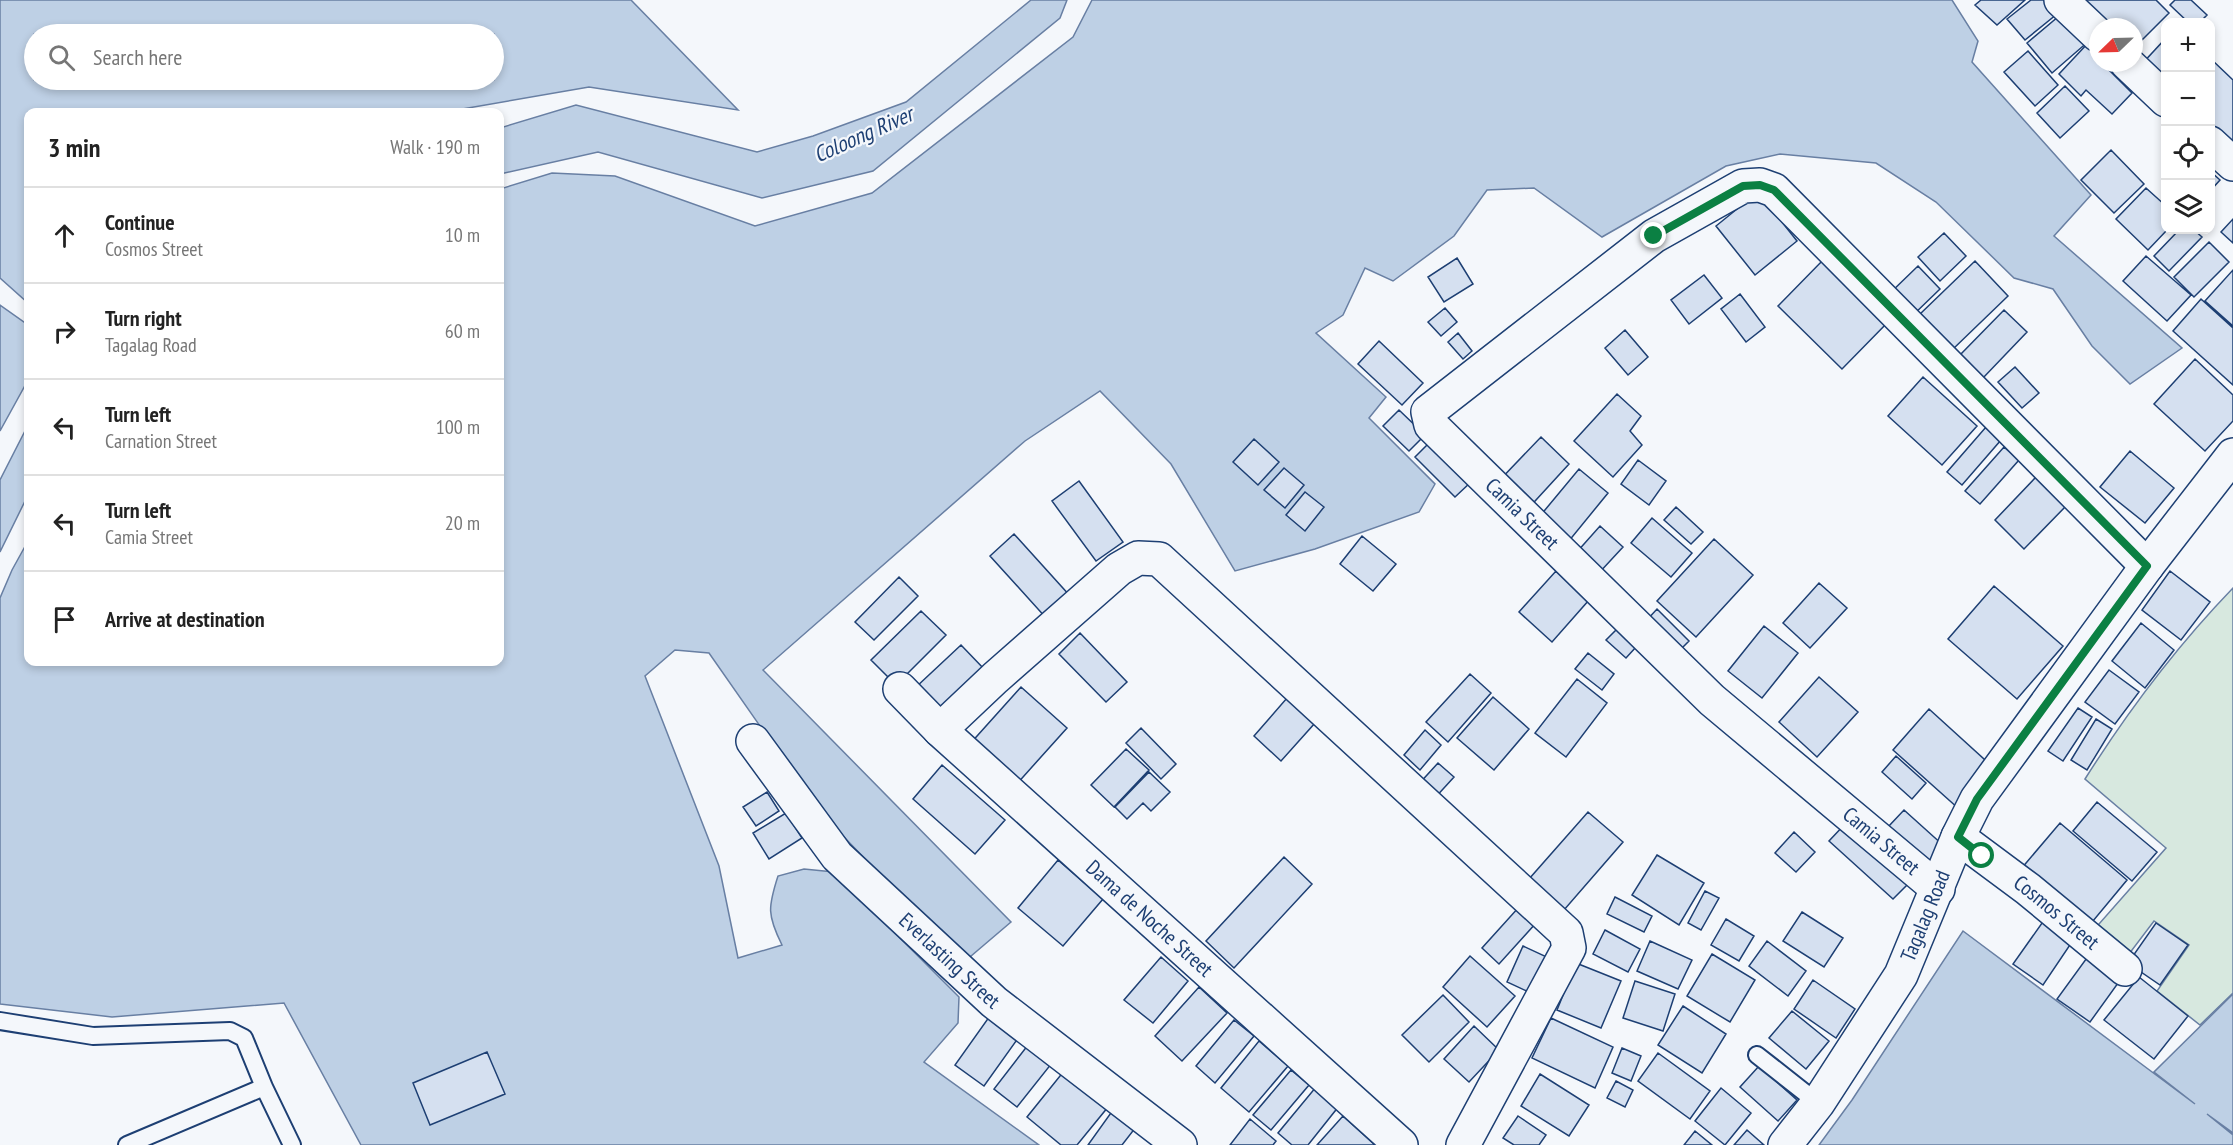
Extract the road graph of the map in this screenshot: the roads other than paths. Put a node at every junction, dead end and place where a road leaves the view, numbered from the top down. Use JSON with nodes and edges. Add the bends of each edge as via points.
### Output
{"nodes":[{"id":1,"x":2061,"y":0,"type":"edge"},
{"id":2,"x":2089,"y":26,"type":"edge"},
{"id":3,"x":2136,"y":72,"type":"edge"},
{"id":4,"x":2161,"y":95,"type":"edge"},
{"id":5,"x":2215,"y":147,"type":"edge"},
{"id":6,"x":2233,"y":164,"type":"edge"},
{"id":7,"x":2233,"y":455,"type":"edge"},
{"id":8,"x":2147,"y":566,"type":"junction"},
{"id":9,"x":900,"y":689,"type":"dead end"},
{"id":10,"x":940,"y":730,"type":"junction"},
{"id":11,"x":753,"y":741,"type":"dead end"},
{"id":12,"x":1958,"y":837,"type":"junction"},
{"id":13,"x":1938,"y":889,"type":"junction"},
{"id":14,"x":2125,"y":969,"type":"dead end"},
{"id":15,"x":0,"y":1021,"type":"edge"},
{"id":16,"x":1757,"y":1055,"type":"dead end"},
{"id":17,"x":264,"y":1087,"type":"junction"},
{"id":18,"x":1818,"y":1103,"type":"junction"},
{"id":19,"x":127,"y":1145,"type":"edge"},
{"id":20,"x":292,"y":1145,"type":"edge"},
{"id":21,"x":1180,"y":1145,"type":"edge"},
{"id":22,"x":1401,"y":1145,"type":"edge"},
{"id":23,"x":1463,"y":1145,"type":"edge"},
{"id":24,"x":1785,"y":1145,"type":"edge"}],
"edges":[{"from":1,"to":2,"type":"street"},
{"from":3,"to":4,"type":"street"},
{"from":5,"to":6,"type":"street"},
{"from":7,"to":8,"type":"street","name":"Tagalag Road"},
{"from":8,"to":12,"type":"street","name":"Tagalag Road","via":[[1977,799]]},
{"from":8,"to":13,"type":"street","name":"Camia Street","via":[[1774,190],[1760,185],[1743,186],[1654,236],[1428,412],[1431,425],[1712,700]]},
{"from":9,"to":10,"type":"street","name":"Dama de Noche Street"},
{"from":10,"to":22,"type":"street","name":"Dama de Noche Street"},
{"from":10,"to":23,"type":"street","via":[[1119,569],[1138,558],[1159,560],[1566,933],[1569,948]]},
{"from":11,"to":21,"type":"street","name":"Everlasting Street","via":[[837,856],[994,1002]]},
{"from":12,"to":13,"type":"street","name":"Tagalag Road"},
{"from":12,"to":14,"type":"street","name":"Cosmos Street"},
{"from":13,"to":18,"type":"street","name":"Tagalag Road","via":[[1901,975]]},
{"from":15,"to":17,"type":"lane","via":[[93,1036],[230,1031],[244,1038]]},
{"from":16,"to":18,"type":"lane"},
{"from":17,"to":19,"type":"lane"},
{"from":17,"to":20,"type":"lane"},
{"from":18,"to":24,"type":"street","name":"Tagalag Road"}]}
